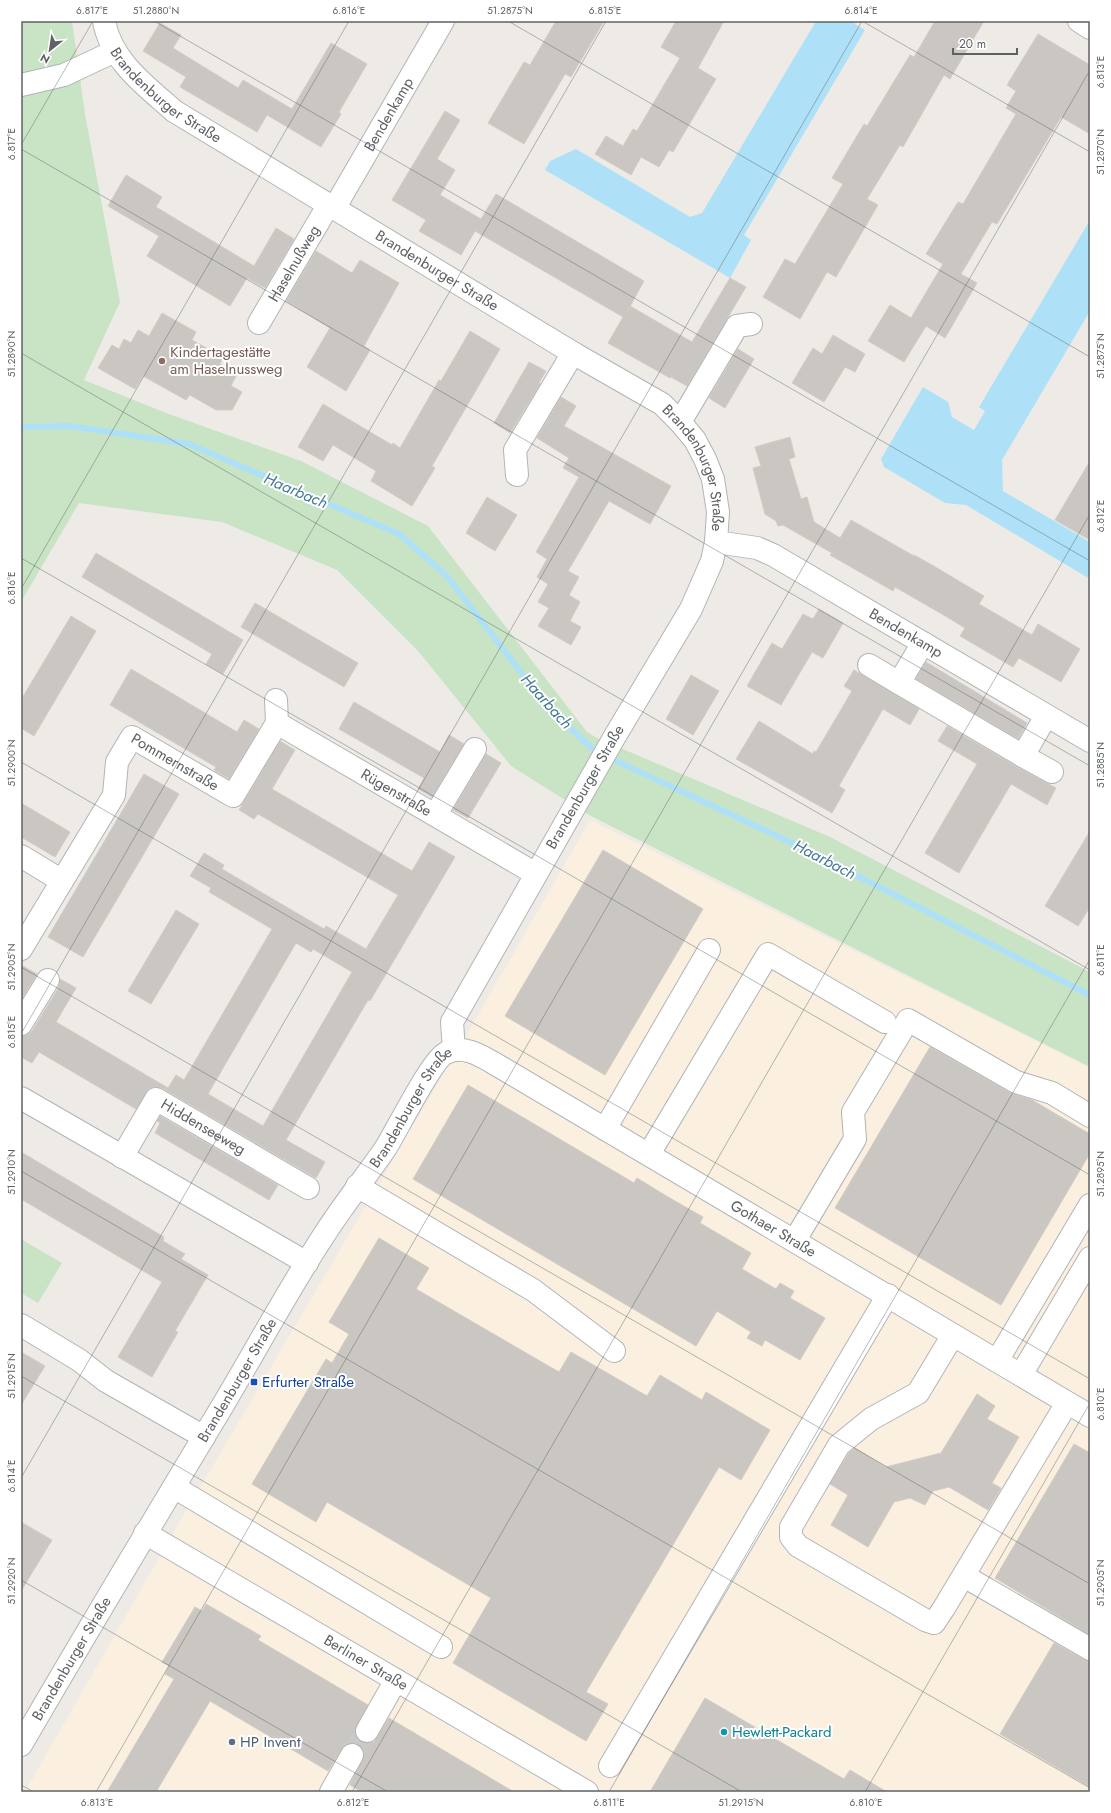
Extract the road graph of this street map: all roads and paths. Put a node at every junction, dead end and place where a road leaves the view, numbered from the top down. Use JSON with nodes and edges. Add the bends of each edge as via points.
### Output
{"nodes":[{"id":1,"x":104,"y":21,"type":"edge"},
{"id":2,"x":443,"y":21,"type":"edge"},
{"id":3,"x":1079,"y":21,"type":"edge"},
{"id":4,"x":1090,"y":28,"type":"edge"},
{"id":5,"x":115,"y":51,"type":"junction"},
{"id":6,"x":21,"y":86,"type":"edge"},
{"id":7,"x":332,"y":206,"type":"junction"},
{"id":8,"x":259,"y":324,"type":"dead end"},
{"id":9,"x":751,"y":324,"type":"dead end"},
{"id":10,"x":573,"y":353,"type":"junction"},
{"id":11,"x":680,"y":422,"type":"junction"},
{"id":12,"x":517,"y":475,"type":"dead end"},
{"id":13,"x":716,"y":542,"type":"junction"},
{"id":14,"x":923,"y":643,"type":"junction"},
{"id":15,"x":869,"y":665,"type":"dead end"},
{"id":16,"x":899,"y":683,"type":"junction"},
{"id":17,"x":276,"y":700,"type":"dead end"},
{"id":18,"x":1046,"y":716,"type":"junction"},
{"id":19,"x":277,"y":722,"type":"junction"},
{"id":20,"x":1090,"y":741,"type":"edge"},
{"id":21,"x":475,"y":749,"type":"dead end"},
{"id":22,"x":1023,"y":756,"type":"junction"},
{"id":23,"x":1052,"y":772,"type":"dead end"},
{"id":24,"x":436,"y":814,"type":"junction"},
{"id":25,"x":21,"y":856,"type":"edge"},
{"id":26,"x":536,"y":874,"type":"junction"},
{"id":27,"x":62,"y":881,"type":"junction"},
{"id":28,"x":21,"y":949,"type":"edge"},
{"id":29,"x":709,"y":950,"type":"dead end"},
{"id":30,"x":48,"y":980,"type":"dead end"},
{"id":31,"x":885,"y":1022,"type":"dead end"},
{"id":32,"x":21,"y":1024,"type":"edge"},
{"id":33,"x":454,"y":1050,"type":"junction"},
{"id":34,"x":21,"y":1098,"type":"edge"},
{"id":35,"x":1090,"y":1116,"type":"edge"},
{"id":36,"x":605,"y":1129,"type":"junction"},
{"id":37,"x":649,"y":1154,"type":"junction"},
{"id":38,"x":122,"y":1157,"type":"junction"},
{"id":39,"x":357,"y":1186,"type":"junction"},
{"id":40,"x":308,"y":1188,"type":"dead end"},
{"id":41,"x":1090,"y":1205,"type":"edge"},
{"id":42,"x":795,"y":1240,"type":"junction"},
{"id":43,"x":1090,"y":1258,"type":"edge"},
{"id":44,"x":307,"y":1263,"type":"junction"},
{"id":45,"x":888,"y":1296,"type":"junction"},
{"id":46,"x":21,"y":1325,"type":"edge"},
{"id":47,"x":953,"y":1335,"type":"junction"},
{"id":48,"x":614,"y":1351,"type":"dead end"},
{"id":49,"x":997,"y":1361,"type":"junction"},
{"id":50,"x":1021,"y":1375,"type":"junction"},
{"id":51,"x":1067,"y":1403,"type":"junction"},
{"id":52,"x":1090,"y":1416,"type":"edge"},
{"id":53,"x":204,"y":1436,"type":"junction"},
{"id":54,"x":174,"y":1487,"type":"junction"},
{"id":55,"x":145,"y":1533,"type":"junction"},
{"id":56,"x":964,"y":1576,"type":"junction"},
{"id":57,"x":441,"y":1647,"type":"dead end"},
{"id":58,"x":1090,"y":1649,"type":"edge"},
{"id":59,"x":396,"y":1680,"type":"junction"},
{"id":60,"x":367,"y":1731,"type":"tunnel mouth"},
{"id":61,"x":21,"y":1745,"type":"edge"},
{"id":62,"x":352,"y":1755,"type":"tunnel mouth"},
{"id":63,"x":610,"y":1766,"type":"dead end"},
{"id":64,"x":331,"y":1792,"type":"edge"},
{"id":65,"x":586,"y":1792,"type":"edge"}],
"edges":[{"from":1,"to":5,"type":"street","name":"Brandenburger Straße"},
{"from":2,"to":7,"type":"street","name":"Bendenkamp"},
{"from":3,"to":4,"type":"street"},
{"from":5,"to":6,"type":"street","via":[[64,75]]},
{"from":5,"to":7,"type":"street","name":"Brandenburger Straße","via":[[136,78],[174,110]]},
{"from":7,"to":8,"type":"street","name":"Haselnußweg"},
{"from":7,"to":10,"type":"street","name":"Brandenburger Straße"},
{"from":9,"to":11,"type":"street","via":[[737,326]]},
{"from":10,"to":11,"type":"street","name":"Brandenburger Straße","via":[[662,404]]},
{"from":10,"to":12,"type":"street","via":[[516,450]]},
{"from":11,"to":13,"type":"street","name":"Brandenburger Straße","via":[[695,440],[713,479],[718,512]]},
{"from":13,"to":14,"type":"street","name":"Bendenkamp","via":[[757,548],[773,554]]},
{"from":13,"to":26,"type":"street","name":"Brandenburger Straße","via":[[712,560],[691,609]]},
{"from":14,"to":16,"type":"street"},
{"from":14,"to":18,"type":"street","name":"Bendenkamp"},
{"from":15,"to":16,"type":"street"},
{"from":16,"to":22,"type":"street"},
{"from":17,"to":19,"type":"street"},
{"from":18,"to":20,"type":"street","name":"Bendenkamp"},
{"from":18,"to":22,"type":"street"},
{"from":19,"to":24,"type":"street","name":"Rügenstraße"},
{"from":19,"to":27,"type":"street","name":"Pommernstraße","via":[[233,796],[132,737],[117,762],[114,795]]},
{"from":21,"to":24,"type":"street"},
{"from":22,"to":23,"type":"street"},
{"from":24,"to":26,"type":"street","name":"Rügenstraße"},
{"from":25,"to":27,"type":"street"},
{"from":26,"to":33,"type":"street","name":"Brandenburger Straße","via":[[452,1022]]},
{"from":27,"to":28,"type":"street","name":"Pommernstraße"},
{"from":29,"to":36,"type":"street"},
{"from":30,"to":32,"type":"street"},
{"from":31,"to":37,"type":"street","via":[[768,954]]},
{"from":33,"to":36,"type":"street","name":"Gothaer Straße","via":[[477,1054]]},
{"from":33,"to":39,"type":"street","name":"Brandenburger Straße","via":[[444,1053],[431,1069],[386,1148]]},
{"from":34,"to":38,"type":"street"},
{"from":35,"to":42,"type":"street","via":[[1052,1093],[1016,1082],[908,1020],[853,1112],[855,1139]]},
{"from":36,"to":37,"type":"street","name":"Gothaer Straße"},
{"from":37,"to":42,"type":"street","name":"Gothaer Straße"},
{"from":38,"to":40,"type":"street","name":"Hiddenseeweg","via":[[156,1099]]},
{"from":38,"to":44,"type":"street"},
{"from":39,"to":44,"type":"street","name":"Brandenburger Straße"},
{"from":39,"to":48,"type":"street","via":[[533,1290]]},
{"from":41,"to":49,"type":"street"},
{"from":42,"to":45,"type":"street","name":"Gothaer Straße"},
{"from":43,"to":50,"type":"street"},
{"from":44,"to":53,"type":"street","name":"Brandenburger Straße"},
{"from":45,"to":47,"type":"street","name":"Gothaer Straße"},
{"from":45,"to":63,"type":"street"},
{"from":46,"to":53,"type":"street","via":[[79,1360],[106,1381]]},
{"from":47,"to":49,"type":"street","name":"Gothaer Straße"},
{"from":47,"to":56,"type":"street","via":[[918,1393],[871,1419],[839,1445],[791,1527],[791,1538],[798,1546],[934,1623]]},
{"from":49,"to":50,"type":"street","name":"Gothaer Straße"},
{"from":50,"to":51,"type":"street","name":"Gothaer Straße"},
{"from":51,"to":52,"type":"street","name":"Gothaer Straße"},
{"from":51,"to":56,"type":"street"},
{"from":53,"to":54,"type":"street","name":"Brandenburger Straße"},
{"from":54,"to":55,"type":"street","name":"Brandenburger Straße"},
{"from":54,"to":57,"type":"street"},
{"from":55,"to":59,"type":"street","name":"Berliner Straße"},
{"from":55,"to":61,"type":"street","name":"Brandenburger Straße"},
{"from":56,"to":58,"type":"street"},
{"from":59,"to":60,"type":"street"},
{"from":59,"to":65,"type":"street","name":"Berliner Straße"},
{"from":62,"to":64,"type":"street"}]}
